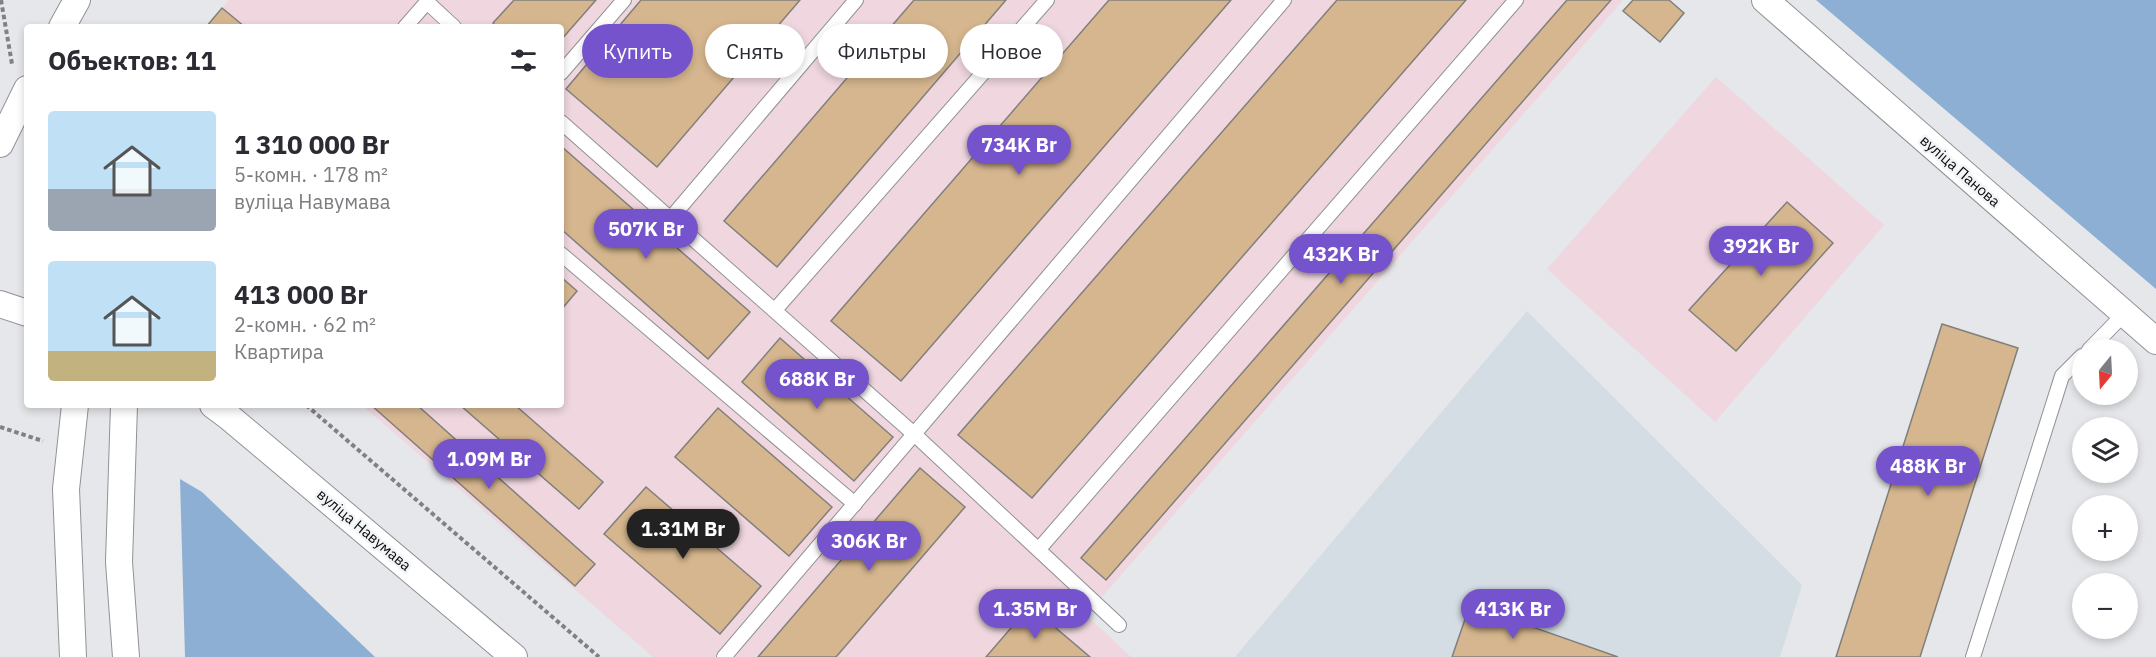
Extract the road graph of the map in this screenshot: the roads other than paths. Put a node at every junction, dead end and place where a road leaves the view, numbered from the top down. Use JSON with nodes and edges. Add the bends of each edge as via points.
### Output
{"nodes":[{"id":1,"x":77,"y":0,"type":"edge"},
{"id":2,"x":624,"y":0,"type":"edge"},
{"id":3,"x":856,"y":0,"type":"edge"},
{"id":4,"x":1047,"y":0,"type":"edge"},
{"id":5,"x":1284,"y":0,"type":"edge"},
{"id":6,"x":1516,"y":0,"type":"edge"},
{"id":7,"x":1765,"y":0,"type":"edge"},
{"id":8,"x":427,"y":1,"type":"edge"},
{"id":9,"x":64,"y":24,"type":"edge"},
{"id":10,"x":408,"y":24,"type":"edge"},
{"id":11,"x":451,"y":24,"type":"edge"},
{"id":12,"x":564,"y":70,"type":"edge"},
{"id":13,"x":23,"y":96,"type":"edge"},
{"id":14,"x":564,"y":125,"type":"edge"},
{"id":15,"x":0,"y":144,"type":"edge"},
{"id":16,"x":671,"y":218,"type":"junction"},
{"id":17,"x":564,"y":257,"type":"edge"},
{"id":18,"x":0,"y":304,"type":"edge"},
{"id":19,"x":775,"y":310,"type":"junction"},
{"id":20,"x":24,"y":312,"type":"edge"},
{"id":21,"x":2124,"y":314,"type":"junction"},
{"id":22,"x":2100,"y":339,"type":"edge"},
{"id":23,"x":2156,"y":341,"type":"edge"},
{"id":24,"x":2072,"y":366,"type":"edge"},
{"id":25,"x":75,"y":408,"type":"edge"},
{"id":26,"x":124,"y":408,"type":"edge"},
{"id":27,"x":217,"y":408,"type":"edge"},
{"id":28,"x":914,"y":434,"type":"junction"},
{"id":29,"x":855,"y":504,"type":"junction"},
{"id":30,"x":1039,"y":549,"type":"junction"},
{"id":31,"x":1119,"y":625,"type":"dead end"},
{"id":32,"x":74,"y":657,"type":"edge"},
{"id":33,"x":126,"y":657,"type":"edge"},
{"id":34,"x":514,"y":657,"type":"edge"},
{"id":35,"x":724,"y":657,"type":"edge"},
{"id":36,"x":1973,"y":657,"type":"edge"}],
"edges":[{"from":1,"to":9,"type":"street"},
{"from":2,"to":12,"type":"lane"},
{"from":3,"to":16,"type":"lane"},
{"from":4,"to":19,"type":"lane"},
{"from":5,"to":28,"type":"lane"},
{"from":6,"to":30,"type":"lane"},
{"from":7,"to":21,"type":"street","name":"вуліца Панова"},
{"from":8,"to":10,"type":"lane"},
{"from":8,"to":11,"type":"lane"},
{"from":13,"to":15,"type":"street"},
{"from":14,"to":16,"type":"lane"},
{"from":16,"to":19,"type":"lane"},
{"from":17,"to":29,"type":"lane"},
{"from":18,"to":20,"type":"street"},
{"from":19,"to":28,"type":"lane"},
{"from":21,"to":22,"type":"lane"},
{"from":21,"to":23,"type":"street","name":"вуліца Панова"},
{"from":24,"to":36,"type":"lane","via":[[2062,376]]},
{"from":25,"to":32,"type":"street","via":[[66,489]]},
{"from":26,"to":33,"type":"street","via":[[118,562]]},
{"from":27,"to":34,"type":"street","name":"вуліца Навумава"},
{"from":28,"to":29,"type":"lane"},
{"from":28,"to":30,"type":"lane"},
{"from":29,"to":35,"type":"lane"},
{"from":30,"to":31,"type":"lane"}]}
